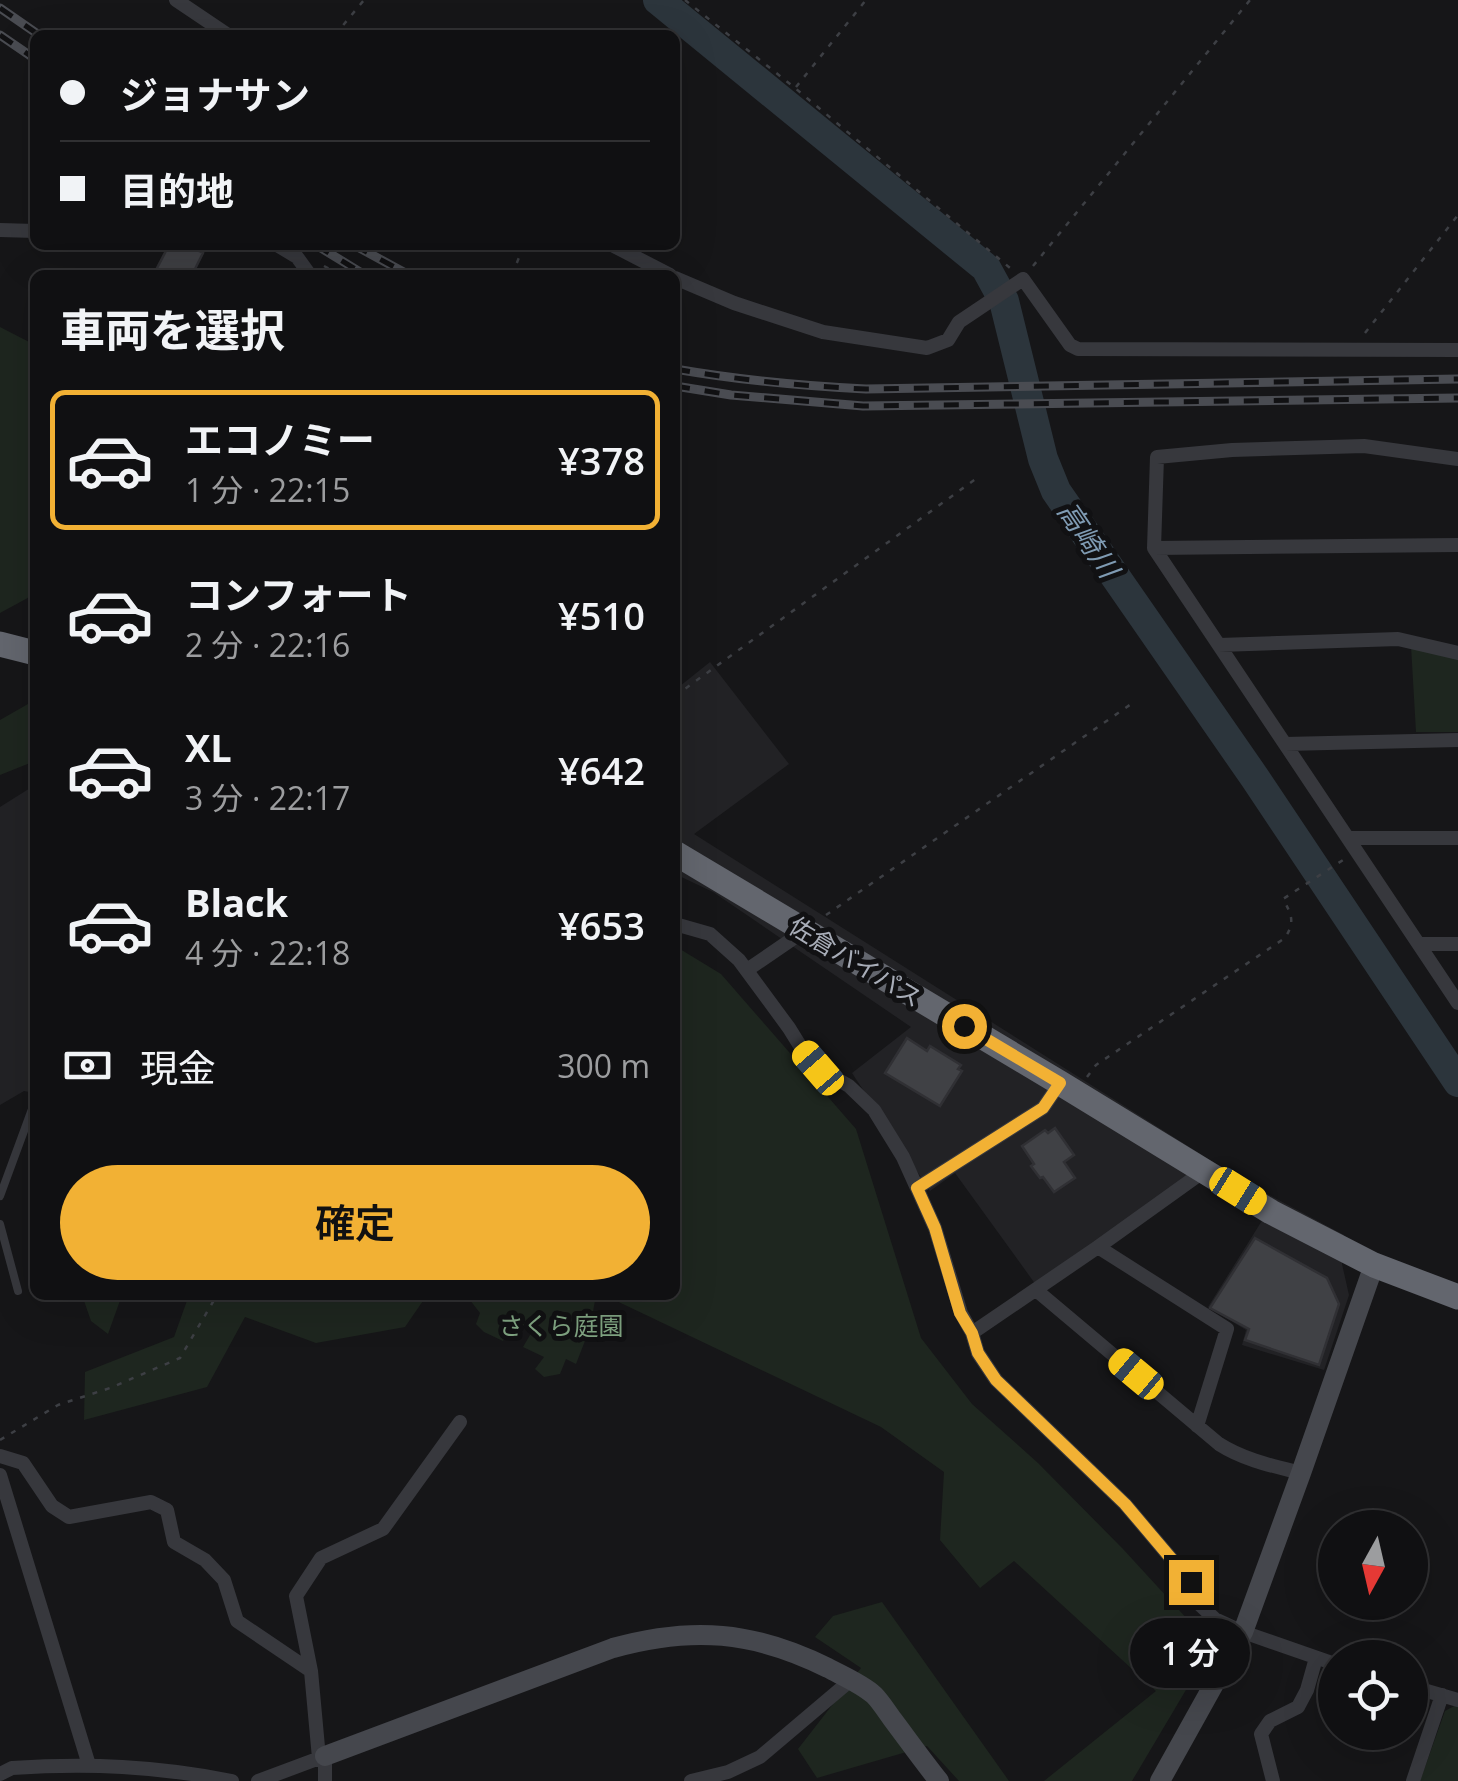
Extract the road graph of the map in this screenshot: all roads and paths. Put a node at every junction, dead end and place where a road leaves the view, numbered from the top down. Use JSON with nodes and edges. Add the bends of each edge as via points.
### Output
{"nodes":[{"id":1,"x":176,"y":0,"type":"edge"},
{"id":2,"x":364,"y":0,"type":"edge"},
{"id":3,"x":686,"y":0,"type":"edge"},
{"id":4,"x":866,"y":0,"type":"edge"},
{"id":5,"x":1250,"y":0,"type":"edge"},
{"id":6,"x":221,"y":30,"type":"edge"},
{"id":7,"x":339,"y":30,"type":"edge"},
{"id":8,"x":795,"y":88,"type":"junction"},
{"id":9,"x":1458,"y":216,"type":"edge"},
{"id":10,"x":0,"y":230,"type":"edge"},
{"id":11,"x":30,"y":231,"type":"edge"},
{"id":12,"x":285,"y":250,"type":"edge"},
{"id":13,"x":622,"y":250,"type":"edge"},
{"id":14,"x":306,"y":270,"type":"edge"},
{"id":15,"x":660,"y":270,"type":"edge"},
{"id":16,"x":1022,"y":278,"type":"junction"},
{"id":17,"x":680,"y":279,"type":"edge"},
{"id":18,"x":1365,"y":350,"type":"junction"},
{"id":19,"x":1458,"y":350,"type":"edge"},
{"id":20,"x":1458,"y":459,"type":"edge"},
{"id":21,"x":977,"y":478,"type":"dead end"},
{"id":22,"x":1458,"y":545,"type":"edge"},
{"id":23,"x":1154,"y":548,"type":"junction"},
{"id":24,"x":0,"y":644,"type":"edge"},
{"id":25,"x":1219,"y":645,"type":"junction"},
{"id":26,"x":30,"y":652,"type":"edge"},
{"id":27,"x":1458,"y":653,"type":"edge"},
{"id":28,"x":680,"y":692,"type":"edge"},
{"id":29,"x":1134,"y":702,"type":"dead end"},
{"id":30,"x":1458,"y":740,"type":"edge"},
{"id":31,"x":1285,"y":744,"type":"junction"},
{"id":32,"x":1458,"y":838,"type":"edge"},
{"id":33,"x":1352,"y":844,"type":"junction"},
{"id":34,"x":680,"y":856,"type":"edge"},
{"id":35,"x":680,"y":925,"type":"edge"},
{"id":36,"x":804,"y":930,"type":"junction"},
{"id":37,"x":1419,"y":944,"type":"junction"},
{"id":38,"x":1458,"y":944,"type":"edge"},
{"id":39,"x":747,"y":970,"type":"junction"},
{"id":40,"x":1458,"y":1002,"type":"edge"},
{"id":41,"x":1068,"y":1088,"type":"junction"},
{"id":42,"x":30,"y":1115,"type":"edge"},
{"id":43,"x":1204,"y":1171,"type":"junction"},
{"id":44,"x":917,"y":1188,"type":"junction"},
{"id":45,"x":0,"y":1196,"type":"edge"},
{"id":46,"x":0,"y":1224,"type":"edge"},
{"id":47,"x":1098,"y":1248,"type":"junction"},
{"id":48,"x":4,"y":1260,"type":"edge"},
{"id":49,"x":1374,"y":1265,"type":"junction"},
{"id":50,"x":1036,"y":1290,"type":"junction"},
{"id":51,"x":18,"y":1292,"type":"dead end"},
{"id":52,"x":1458,"y":1297,"type":"edge"},
{"id":53,"x":214,"y":1300,"type":"edge"},
{"id":54,"x":972,"y":1333,"type":"junction"},
{"id":55,"x":460,"y":1422,"type":"dead end"},
{"id":56,"x":1196,"y":1426,"type":"junction"},
{"id":57,"x":0,"y":1440,"type":"edge"},
{"id":58,"x":0,"y":1456,"type":"edge"},
{"id":59,"x":1301,"y":1474,"type":"junction"},
{"id":60,"x":0,"y":1476,"type":"edge"},
{"id":61,"x":1242,"y":1632,"type":"junction"},
{"id":62,"x":1316,"y":1658,"type":"joint"},
{"id":63,"x":311,"y":1671,"type":"junction"},
{"id":64,"x":850,"y":1680,"type":"junction"},
{"id":65,"x":1428,"y":1691,"type":"edge"},
{"id":66,"x":1442,"y":1695,"type":"junction"},
{"id":67,"x":1458,"y":1700,"type":"edge"},
{"id":68,"x":322,"y":1757,"type":"junction"},
{"id":69,"x":89,"y":1766,"type":"junction"},
{"id":70,"x":0,"y":1774,"type":"edge"},
{"id":71,"x":232,"y":1781,"type":"edge"},
{"id":72,"x":258,"y":1781,"type":"edge"},
{"id":73,"x":325,"y":1781,"type":"edge"},
{"id":74,"x":691,"y":1781,"type":"edge"},
{"id":75,"x":939,"y":1781,"type":"edge"},
{"id":76,"x":1160,"y":1781,"type":"edge"},
{"id":77,"x":1273,"y":1781,"type":"edge"},
{"id":78,"x":1413,"y":1781,"type":"edge"}],
"edges":[{"from":1,"to":6,"type":"street"},
{"from":2,"to":7,"type":"path"},
{"from":3,"to":8,"type":"path"},
{"from":4,"to":8,"type":"path"},
{"from":5,"to":16,"type":"path"},
{"from":8,"to":16,"type":"path"},
{"from":9,"to":18,"type":"path","via":[[1365,332]]},
{"from":10,"to":11,"type":"street"},
{"from":12,"to":14,"type":"street"},
{"from":13,"to":15,"type":"street"},
{"from":16,"to":17,"type":"street","via":[[959,322],[948,340],[927,348],[823,332]]},
{"from":16,"to":18,"type":"street","via":[[1078,349]]},
{"from":18,"to":19,"type":"street"},
{"from":20,"to":23,"type":"street","via":[[1364,446],[1157,457]]},
{"from":21,"to":28,"type":"path"},
{"from":22,"to":23,"type":"street"},
{"from":23,"to":25,"type":"street"},
{"from":24,"to":26,"type":"highway"},
{"from":25,"to":27,"type":"street","via":[[1398,639]]},
{"from":25,"to":31,"type":"street"},
{"from":29,"to":36,"type":"path"},
{"from":30,"to":31,"type":"street"},
{"from":31,"to":33,"type":"street"},
{"from":32,"to":33,"type":"street"},
{"from":33,"to":37,"type":"street"},
{"from":33,"to":41,"type":"path","via":[[1283,899],[1293,926],[1285,938]]},
{"from":34,"to":36,"type":"highway","name":"佐倉バイパス"},
{"from":35,"to":39,"type":"street","via":[[710,934]]},
{"from":36,"to":39,"type":"street"},
{"from":36,"to":41,"type":"highway","name":"佐倉バイパス"},
{"from":37,"to":38,"type":"street"},
{"from":37,"to":40,"type":"street"},
{"from":39,"to":44,"type":"street","via":[[818,1068],[874,1110]]},
{"from":41,"to":43,"type":"highway","name":"佐倉バイパス"},
{"from":41,"to":44,"type":"street"},
{"from":42,"to":45,"type":"lane"},
{"from":43,"to":47,"type":"street"},
{"from":43,"to":49,"type":"highway","name":"佐倉バイパス"},
{"from":44,"to":54,"type":"street"},
{"from":46,"to":48,"type":"lane"},
{"from":47,"to":50,"type":"street"},
{"from":47,"to":56,"type":"street","via":[[1227,1329]]},
{"from":48,"to":51,"type":"lane"},
{"from":49,"to":52,"type":"highway","name":"佐倉バイパス"},
{"from":49,"to":59,"type":"street"},
{"from":50,"to":54,"type":"street"},
{"from":50,"to":56,"type":"street"},
{"from":53,"to":57,"type":"path","via":[[180,1358],[58,1405]]},
{"from":54,"to":61,"type":"street","via":[[996,1380],[1125,1504],[1191,1582],[1200,1604]]},
{"from":55,"to":63,"type":"street","via":[[382,1528],[321,1558],[296,1596]]},
{"from":56,"to":59,"type":"street","via":[[1231,1452]]},
{"from":58,"to":63,"type":"street","via":[[23,1463],[52,1506],[70,1517],[151,1502],[167,1510],[174,1542],[224,1580],[238,1621]]},
{"from":59,"to":61,"type":"street"},
{"from":60,"to":69,"type":"street"},
{"from":61,"to":62,"type":"street"},
{"from":61,"to":76,"type":"street"},
{"from":62,"to":77,"type":"street","via":[[1298,1707],[1270,1721],[1262,1734]]},
{"from":63,"to":68,"type":"street"},
{"from":64,"to":68,"type":"street","via":[[744,1637],[677,1634],[613,1648]]},
{"from":64,"to":74,"type":"street","via":[[760,1757]]},
{"from":64,"to":75,"type":"street","via":[[874,1695]]},
{"from":65,"to":66,"type":"street"},
{"from":66,"to":67,"type":"street"},
{"from":66,"to":78,"type":"street"},
{"from":68,"to":72,"type":"street"},
{"from":68,"to":73,"type":"street"},
{"from":69,"to":70,"type":"street"},
{"from":69,"to":71,"type":"street","via":[[180,1770]]}]}
